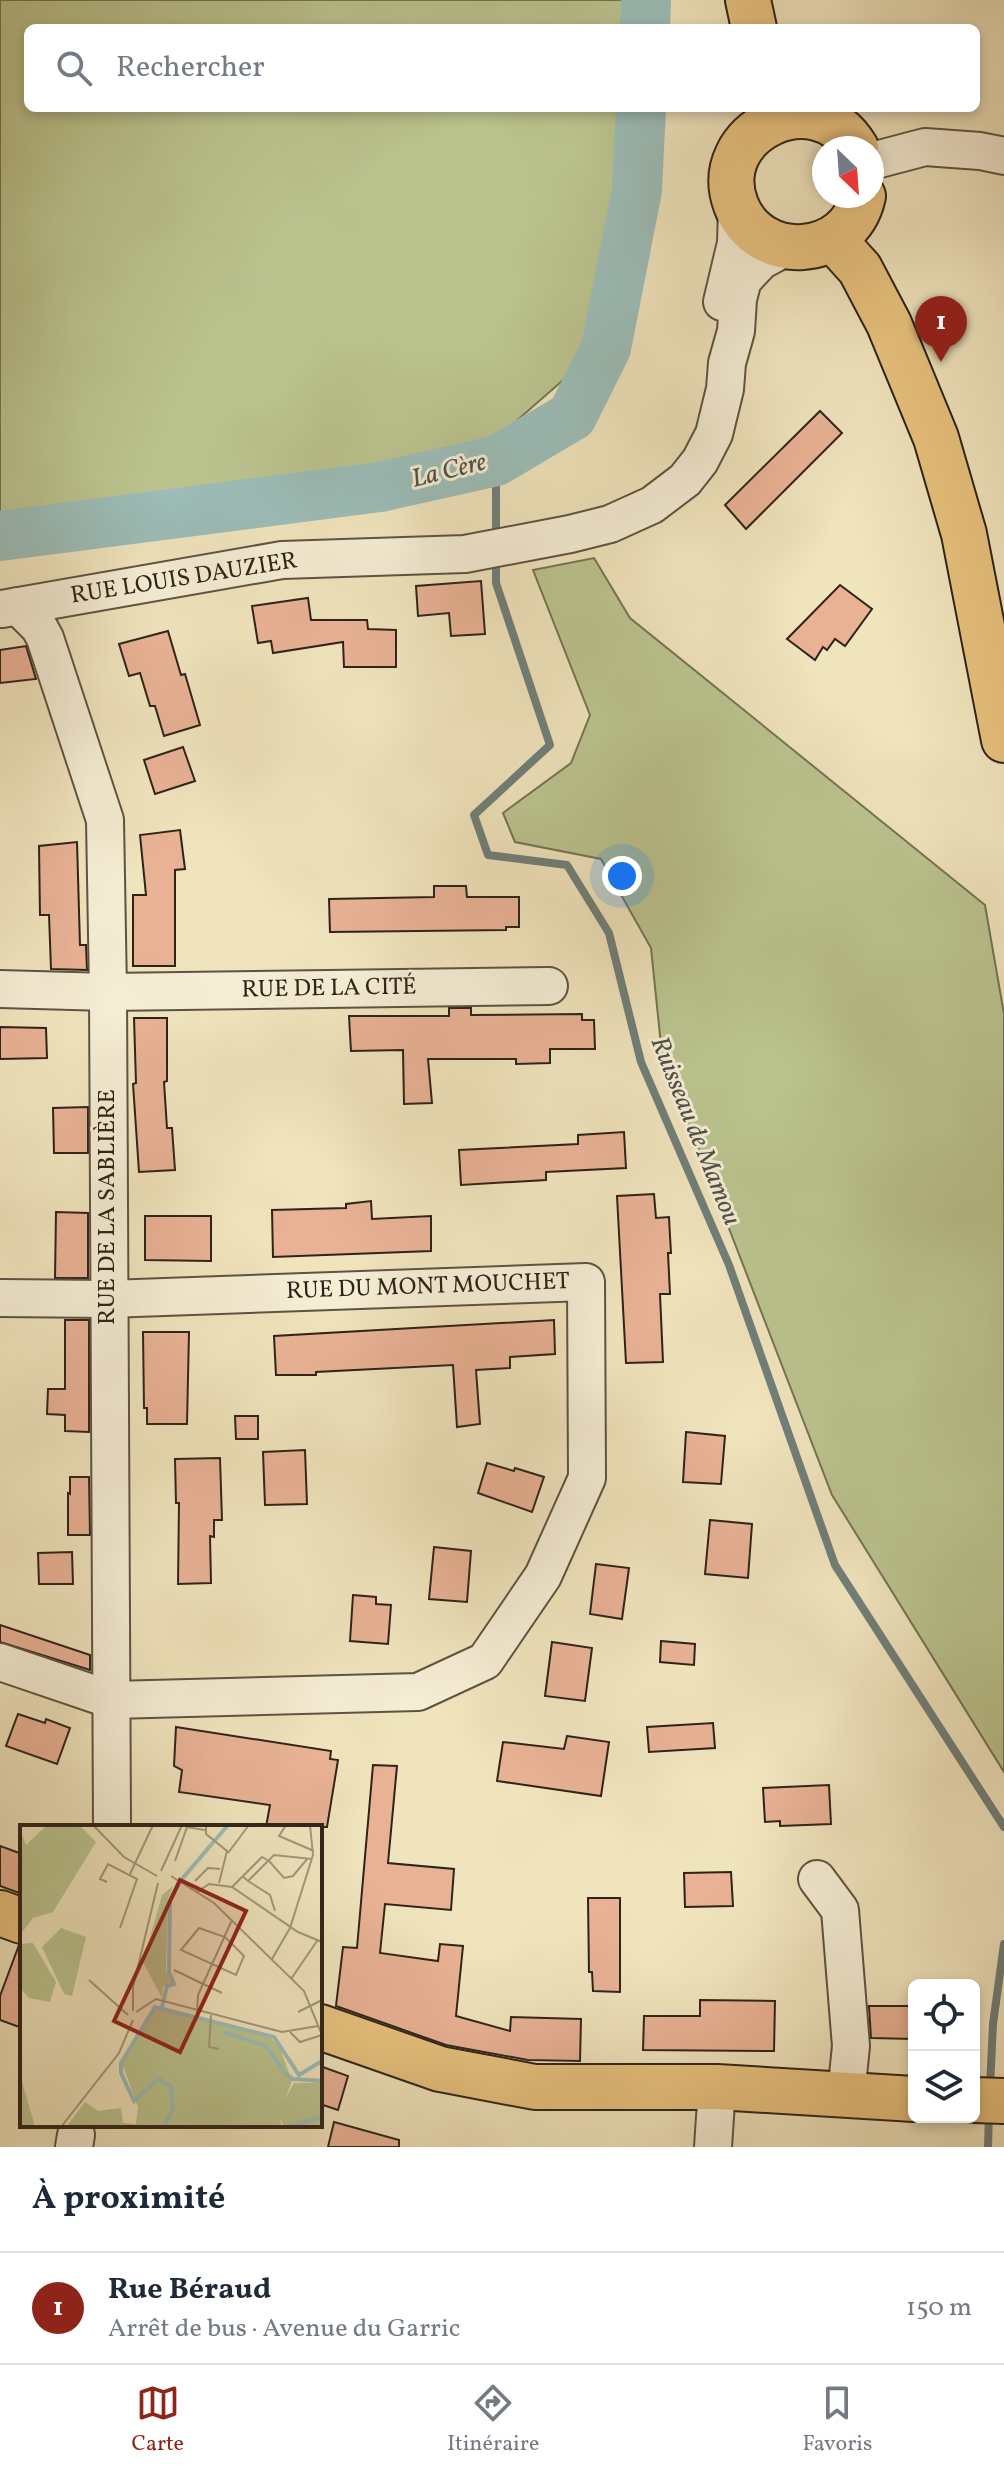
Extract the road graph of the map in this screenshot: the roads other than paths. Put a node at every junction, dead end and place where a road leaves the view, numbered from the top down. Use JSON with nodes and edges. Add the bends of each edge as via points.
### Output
{"nodes":[{"id":1,"x":748,"y":0,"type":"edge"},
{"id":2,"x":753,"y":24,"type":"edge"},
{"id":3,"x":776,"y":113,"type":"edge"},
{"id":4,"x":846,"y":136,"type":"edge"},
{"id":5,"x":1004,"y":156,"type":"edge"},
{"id":6,"x":884,"y":158,"type":"edge"},
{"id":7,"x":737,"y":207,"type":"junction"},
{"id":8,"x":860,"y":208,"type":"edge"},
{"id":9,"x":833,"y":239,"type":"junction"},
{"id":10,"x":787,"y":247,"type":"junction"},
{"id":11,"x":727,"y":363,"type":"junction"},
{"id":12,"x":168,"y":579,"type":"junction"},
{"id":13,"x":9,"y":608,"type":"edge"},
{"id":14,"x":51,"y":658,"type":"junction"},
{"id":15,"x":1004,"y":740,"type":"edge"},
{"id":16,"x":549,"y":986,"type":"dead end"},
{"id":17,"x":0,"y":989,"type":"edge"},
{"id":18,"x":108,"y":992,"type":"junction"},
{"id":19,"x":0,"y":1298,"type":"edge"},
{"id":20,"x":108,"y":1299,"type":"junction"},
{"id":21,"x":0,"y":1662,"type":"edge"},
{"id":22,"x":112,"y":1700,"type":"junction"},
{"id":23,"x":112,"y":1825,"type":"edge"},
{"id":24,"x":817,"y":1879,"type":"dead end"},
{"id":25,"x":0,"y":1913,"type":"edge"},
{"id":26,"x":20,"y":1920,"type":"edge"},
{"id":27,"x":322,"y":2028,"type":"edge"},
{"id":28,"x":717,"y":2087,"type":"junction"},
{"id":29,"x":846,"y":2095,"type":"junction"},
{"id":30,"x":908,"y":2099,"type":"edge"},
{"id":31,"x":980,"y":2100,"type":"edge"},
{"id":32,"x":1004,"y":2101,"type":"edge"},
{"id":33,"x":713,"y":2147,"type":"edge"}],
"edges":[{"from":1,"to":2,"type":"main road"},
{"from":3,"to":4,"type":"main road","via":[[820,118]]},
{"from":3,"to":7,"type":"main road","via":[[744,143],[735,162]]},
{"from":5,"to":6,"type":"street","via":[[925,147]]},
{"from":7,"to":10,"type":"main road","via":[[759,236]]},
{"from":7,"to":11,"type":"street","via":[[736,243],[722,304]]},
{"from":8,"to":9,"type":"main road"},
{"from":9,"to":10,"type":"main road","via":[[815,247]]},
{"from":9,"to":15,"type":"main road","via":[[860,269],[889,324],[936,438],[964,534]]},
{"from":10,"to":11,"type":"street","via":[[761,261],[743,280]]},
{"from":11,"to":12,"type":"street","name":"RUE LOUIS DAUZIER","via":[[714,434],[700,461],[652,505],[610,524],[465,554],[282,560]]},
{"from":12,"to":13,"type":"street","name":"RUE LOUIS DAUZIER"},
{"from":12,"to":14,"type":"street","via":[[86,606],[62,633]]},
{"from":13,"to":14,"type":"street","name":"RUE DE LA SABLIÈRE","via":[[39,627]]},
{"from":14,"to":18,"type":"street","name":"RUE DE LA SABLIÈRE","via":[[105,820]]},
{"from":16,"to":18,"type":"street","name":"RUE DE LA CITÉ"},
{"from":17,"to":18,"type":"street","name":"RUE DE LA CITÉ"},
{"from":18,"to":20,"type":"street","name":"RUE DE LA SABLIÈRE"},
{"from":19,"to":20,"type":"street"},
{"from":20,"to":22,"type":"street","name":"RUE DE LA SABLIÈRE"},
{"from":20,"to":22,"type":"street","name":"RUE DU MONT MOUCHET","via":[[586,1282],[587,1478],[543,1576],[485,1661],[418,1692]]},
{"from":21,"to":22,"type":"street"},
{"from":22,"to":23,"type":"street","name":"RUE DE LA SABLIÈRE"},
{"from":24,"to":29,"type":"street","via":[[840,1910],[851,2046]]},
{"from":25,"to":26,"type":"main road"},
{"from":27,"to":28,"type":"main road","via":[[440,2069],[535,2087]]},
{"from":28,"to":29,"type":"main road"},
{"from":28,"to":33,"type":"street"},
{"from":29,"to":30,"type":"main road"},
{"from":31,"to":32,"type":"main road"}]}
